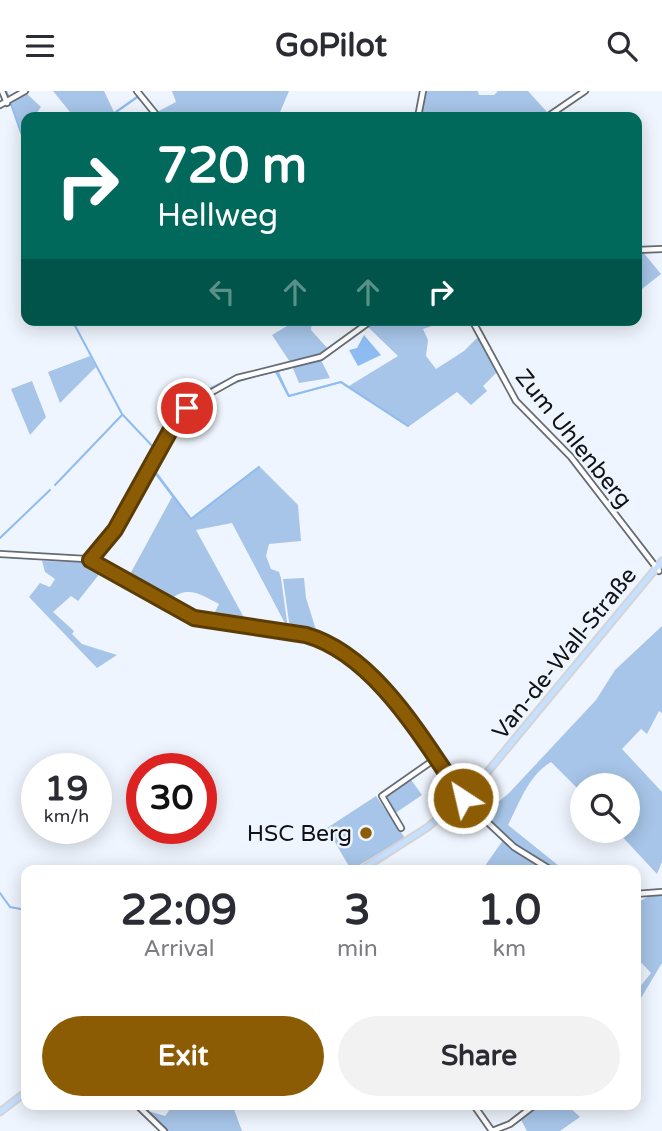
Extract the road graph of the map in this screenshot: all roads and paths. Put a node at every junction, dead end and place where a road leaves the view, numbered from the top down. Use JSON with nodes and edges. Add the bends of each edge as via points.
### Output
{"nodes":[{"id":1,"x":2,"y":91,"type":"edge"},
{"id":2,"x":26,"y":91,"type":"edge"},
{"id":3,"x":137,"y":91,"type":"edge"},
{"id":4,"x":422,"y":91,"type":"edge"},
{"id":5,"x":585,"y":91,"type":"edge"},
{"id":6,"x":7,"y":103,"type":"junction"},
{"id":7,"x":0,"y":105,"type":"edge"},
{"id":8,"x":154,"y":112,"type":"edge"},
{"id":9,"x":419,"y":112,"type":"edge"},
{"id":10,"x":554,"y":112,"type":"edge"},
{"id":11,"x":662,"y":249,"type":"edge"},
{"id":12,"x":642,"y":250,"type":"edge"},
{"id":13,"x":364,"y":326,"type":"edge"},
{"id":14,"x":475,"y":326,"type":"edge"},
{"id":15,"x":0,"y":554,"type":"edge"},
{"id":16,"x":90,"y":560,"type":"junction"},
{"id":17,"x":662,"y":561,"type":"edge"},
{"id":18,"x":658,"y":570,"type":"junction"},
{"id":19,"x":435,"y":759,"type":"junction"},
{"id":20,"x":463,"y":798,"type":"junction"},
{"id":21,"x":401,"y":828,"type":"dead end"},
{"id":22,"x":368,"y":865,"type":"edge"},
{"id":23,"x":543,"y":865,"type":"edge"},
{"id":24,"x":662,"y":892,"type":"edge"},
{"id":25,"x":641,"y":894,"type":"edge"},
{"id":26,"x":21,"y":1096,"type":"edge"},
{"id":27,"x":142,"y":1110,"type":"edge"},
{"id":28,"x":476,"y":1110,"type":"edge"},
{"id":29,"x":529,"y":1110,"type":"edge"},
{"id":30,"x":0,"y":1112,"type":"edge"},
{"id":31,"x":164,"y":1131,"type":"edge"}],
"edges":[{"from":1,"to":6,"type":"street"},
{"from":2,"to":6,"type":"street"},
{"from":3,"to":8,"type":"street"},
{"from":4,"to":9,"type":"street"},
{"from":5,"to":10,"type":"street"},
{"from":6,"to":7,"type":"street"},
{"from":11,"to":12,"type":"street"},
{"from":13,"to":16,"type":"street","via":[[321,357],[237,378],[194,402],[175,422],[115,530]]},
{"from":14,"to":18,"type":"street","name":"Zum Uhlenberg","via":[[516,401],[571,457]]},
{"from":15,"to":16,"type":"street"},
{"from":16,"to":19,"type":"street","via":[[194,618],[322,641],[388,690]]},
{"from":17,"to":18,"type":"main road","name":"Van-de-Wall-Straße"},
{"from":18,"to":20,"type":"main road","name":"Van-de-Wall-Straße"},
{"from":19,"to":20,"type":"street"},
{"from":19,"to":21,"type":"street","via":[[382,796]]},
{"from":20,"to":22,"type":"main road","name":"Van-de-Wall-Straße"},
{"from":20,"to":23,"type":"street","via":[[514,847]]},
{"from":24,"to":25,"type":"street"},
{"from":26,"to":30,"type":"main road"},
{"from":27,"to":31,"type":"street"},
{"from":28,"to":29,"type":"street","via":[[492,1131]]}]}
